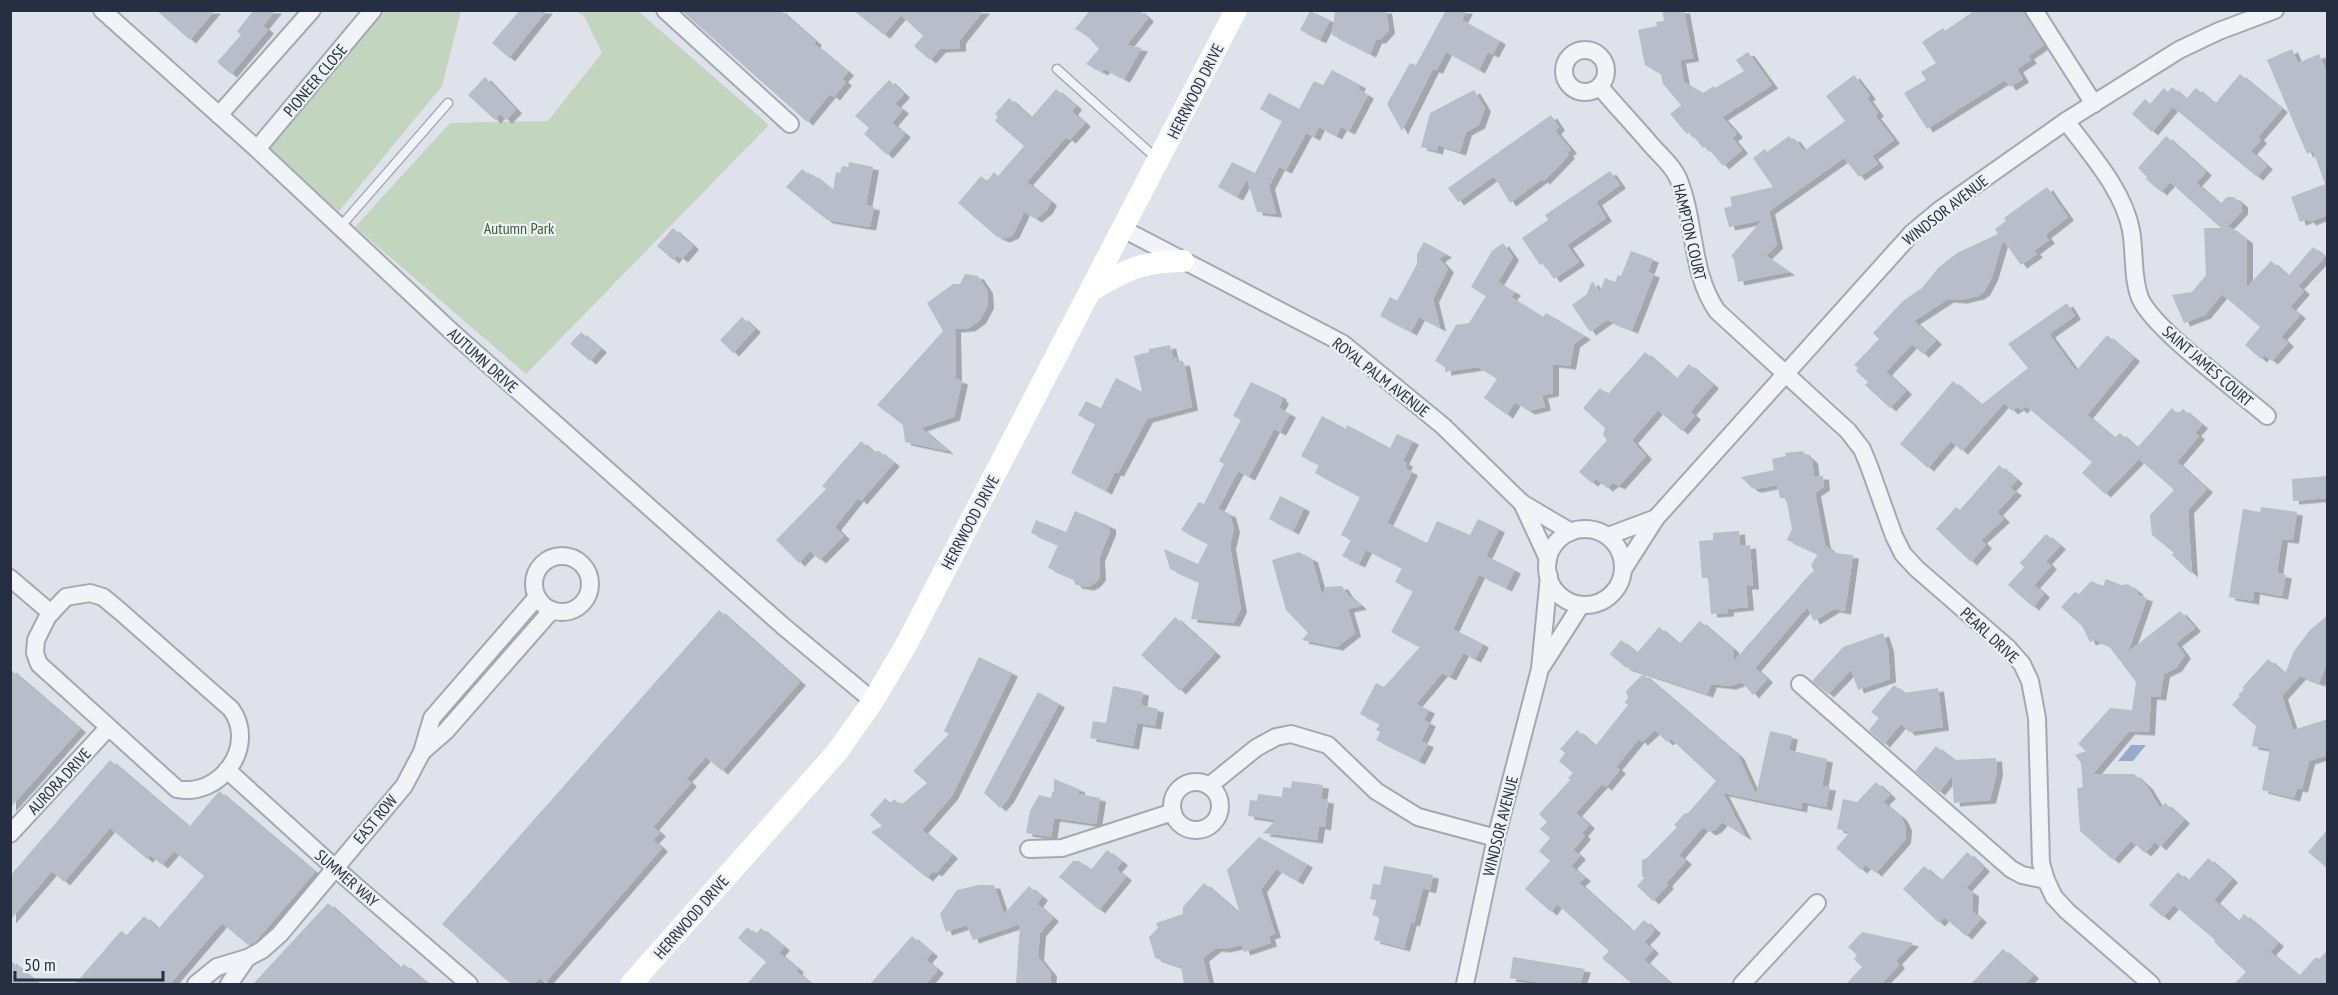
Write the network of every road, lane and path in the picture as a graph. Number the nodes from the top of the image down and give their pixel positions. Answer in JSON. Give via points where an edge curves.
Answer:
{"nodes":[{"id":1,"x":102,"y":10,"type":"edge"},
{"id":2,"x":312,"y":10,"type":"edge"},
{"id":3,"x":373,"y":10,"type":"edge"},
{"id":4,"x":665,"y":10,"type":"edge"},
{"id":5,"x":1236,"y":10,"type":"edge"},
{"id":6,"x":2034,"y":10,"type":"edge"},
{"id":7,"x":2275,"y":10,"type":"edge"},
{"id":8,"x":1057,"y":69,"type":"dead end"},
{"id":9,"x":1600,"y":87,"type":"dead end"},
{"id":10,"x":448,"y":103,"type":"dead end"},
{"id":11,"x":2094,"y":104,"type":"junction"},
{"id":12,"x":219,"y":115,"type":"junction"},
{"id":13,"x":2066,"y":121,"type":"junction"},
{"id":14,"x":790,"y":124,"type":"dead end"},
{"id":15,"x":257,"y":149,"type":"junction"},
{"id":16,"x":1159,"y":161,"type":"junction"},
{"id":17,"x":340,"y":227,"type":"junction"},
{"id":18,"x":1123,"y":230,"type":"junction"},
{"id":19,"x":1183,"y":261,"type":"junction"},
{"id":20,"x":1091,"y":291,"type":"junction"},
{"id":21,"x":1785,"y":372,"type":"junction"},
{"id":22,"x":2267,"y":416,"type":"dead end"},
{"id":23,"x":1522,"y":503,"type":"junction"},
{"id":24,"x":1656,"y":518,"type":"junction"},
{"id":25,"x":1571,"y":532,"type":"junction"},
{"id":26,"x":1608,"y":536,"type":"junction"},
{"id":27,"x":1549,"y":568,"type":"junction"},
{"id":28,"x":1624,"y":568,"type":"junction"},
{"id":29,"x":10,"y":578,"type":"edge"},
{"id":30,"x":537,"y":597,"type":"junction"},
{"id":31,"x":1581,"y":605,"type":"junction"},
{"id":32,"x":552,"y":610,"type":"junction"},
{"id":33,"x":51,"y":613,"type":"junction"},
{"id":34,"x":1540,"y":669,"type":"junction"},
{"id":35,"x":1800,"y":684,"type":"dead end"},
{"id":36,"x":873,"y":700,"type":"junction"},
{"id":37,"x":108,"y":728,"type":"junction"},
{"id":38,"x":422,"y":752,"type":"junction"},
{"id":39,"x":226,"y":770,"type":"junction"},
{"id":40,"x":1209,"y":786,"type":"junction"},
{"id":41,"x":1173,"y":812,"type":"junction"},
{"id":42,"x":10,"y":834,"type":"edge"},
{"id":43,"x":1496,"y":838,"type":"junction"},
{"id":44,"x":1029,"y":849,"type":"dead end"},
{"id":45,"x":334,"y":868,"type":"junction"},
{"id":46,"x":2046,"y":880,"type":"junction"},
{"id":47,"x":1817,"y":903,"type":"dead end"},
{"id":48,"x":247,"y":958,"type":"junction"},
{"id":49,"x":196,"y":984,"type":"edge"},
{"id":50,"x":229,"y":984,"type":"edge"},
{"id":51,"x":469,"y":984,"type":"edge"},
{"id":52,"x":631,"y":984,"type":"edge"},
{"id":53,"x":1465,"y":984,"type":"edge"},
{"id":54,"x":1742,"y":984,"type":"edge"},
{"id":55,"x":2151,"y":984,"type":"edge"}],
"edges":[{"from":1,"to":12,"type":"street","name":"AUTUMN DRIVE"},
{"from":2,"to":12,"type":"street"},
{"from":3,"to":15,"type":"street","name":"PIONEER CLOSE"},
{"from":4,"to":14,"type":"street"},
{"from":5,"to":16,"type":"street","name":"HERRWOOD DRIVE"},
{"from":6,"to":11,"type":"street"},
{"from":7,"to":11,"type":"street","name":"WINDSOR AVENUE","via":[[2179,50]]},
{"from":8,"to":16,"type":"lane"},
{"from":9,"to":21,"type":"street","name":"HAMPTON COURT","via":[[1678,178],[1707,296],[1717,311]]},
{"from":10,"to":17,"type":"lane"},
{"from":11,"to":13,"type":"street","name":"WINDSOR AVENUE"},
{"from":12,"to":15,"type":"street","name":"AUTUMN DRIVE"},
{"from":13,"to":21,"type":"street","name":"WINDSOR AVENUE","via":[[1912,233]]},
{"from":13,"to":22,"type":"street","name":"SAINT JAMES COURT","via":[[2117,192],[2126,212],[2140,299],[2166,331]]},
{"from":15,"to":17,"type":"street","name":"AUTUMN DRIVE"},
{"from":16,"to":18,"type":"street","name":"HERRWOOD DRIVE"},
{"from":17,"to":36,"type":"street","name":"AUTUMN DRIVE","via":[[550,420],[783,626]]},
{"from":18,"to":19,"type":"street","name":"ROYAL PALM AVENUE"},
{"from":18,"to":20,"type":"street","name":"HERRWOOD DRIVE"},
{"from":19,"to":20,"type":"street","via":[[1146,263]]},
{"from":19,"to":23,"type":"street","name":"ROYAL PALM AVENUE","via":[[1342,343],[1443,426]]},
{"from":20,"to":36,"type":"street","name":"HERRWOOD DRIVE","via":[[906,645]]},
{"from":21,"to":24,"type":"street","name":"WINDSOR AVENUE"},
{"from":21,"to":46,"type":"street","name":"PEARL DRIVE","via":[[1862,449],[1903,554],[2022,664],[2033,690],[2037,718],[2041,863]]},
{"from":23,"to":25,"type":"street","name":"ROYAL PALM AVENUE"},
{"from":23,"to":27,"type":"street","name":"ROYAL PALM AVENUE"},
{"from":24,"to":26,"type":"street","name":"WINDSOR AVENUE"},
{"from":24,"to":28,"type":"street","name":"WINDSOR AVENUE"},
{"from":25,"to":26,"type":"street","via":[[1584,529]]},
{"from":25,"to":27,"type":"street","via":[[1552,548]]},
{"from":26,"to":28,"type":"street","via":[[1622,556]]},
{"from":27,"to":31,"type":"street","via":[[1551,584],[1559,594]]},
{"from":27,"to":34,"type":"street","name":"WINDSOR AVENUE"},
{"from":28,"to":31,"type":"street","via":[[1615,591],[1594,604]]},
{"from":29,"to":33,"type":"street"},
{"from":30,"to":32,"type":"street"},
{"from":30,"to":32,"type":"street","via":[[534,581],[542,564],[568,556],[584,566],[590,583],[585,600],[570,611]]},
{"from":30,"to":38,"type":"street","name":"EAST ROW","via":[[432,718]]},
{"from":31,"to":34,"type":"street","name":"WINDSOR AVENUE"},
{"from":32,"to":38,"type":"street","name":"EAST ROW","via":[[446,731]]},
{"from":33,"to":37,"type":"street","via":[[36,640],[39,664]]},
{"from":33,"to":39,"type":"street","via":[[66,597],[90,593],[103,597],[231,709],[241,736],[237,756]]},
{"from":34,"to":43,"type":"street","name":"WINDSOR AVENUE"},
{"from":35,"to":46,"type":"street","via":[[2011,869]]},
{"from":36,"to":52,"type":"street","name":"HERRWOOD DRIVE","via":[[837,752]]},
{"from":37,"to":39,"type":"street","via":[[177,789],[189,791],[208,786]]},
{"from":37,"to":42,"type":"street","name":"AURORA DRIVE"},
{"from":38,"to":45,"type":"street","name":"EAST ROW","via":[[404,786]]},
{"from":39,"to":45,"type":"street","name":"SUMMER WAY"},
{"from":40,"to":41,"type":"street","via":[[1185,784],[1173,796]]},
{"from":40,"to":41,"type":"street","via":[[1216,791],[1220,807],[1207,828],[1183,826]]},
{"from":40,"to":43,"type":"street","via":[[1256,748],[1291,734],[1328,744],[1376,791],[1418,817]]},
{"from":41,"to":44,"type":"street","via":[[1062,848]]},
{"from":43,"to":53,"type":"street","name":"WINDSOR AVENUE"},
{"from":45,"to":48,"type":"street","name":"EAST ROW","via":[[280,934]]},
{"from":45,"to":51,"type":"street","name":"SUMMER WAY"},
{"from":46,"to":55,"type":"street","name":"PEARL DRIVE","via":[[2067,911]]},
{"from":47,"to":54,"type":"street"},
{"from":48,"to":49,"type":"street","name":"EAST ROW","via":[[217,967]]},
{"from":48,"to":50,"type":"street","name":"EAST ROW"}]}
